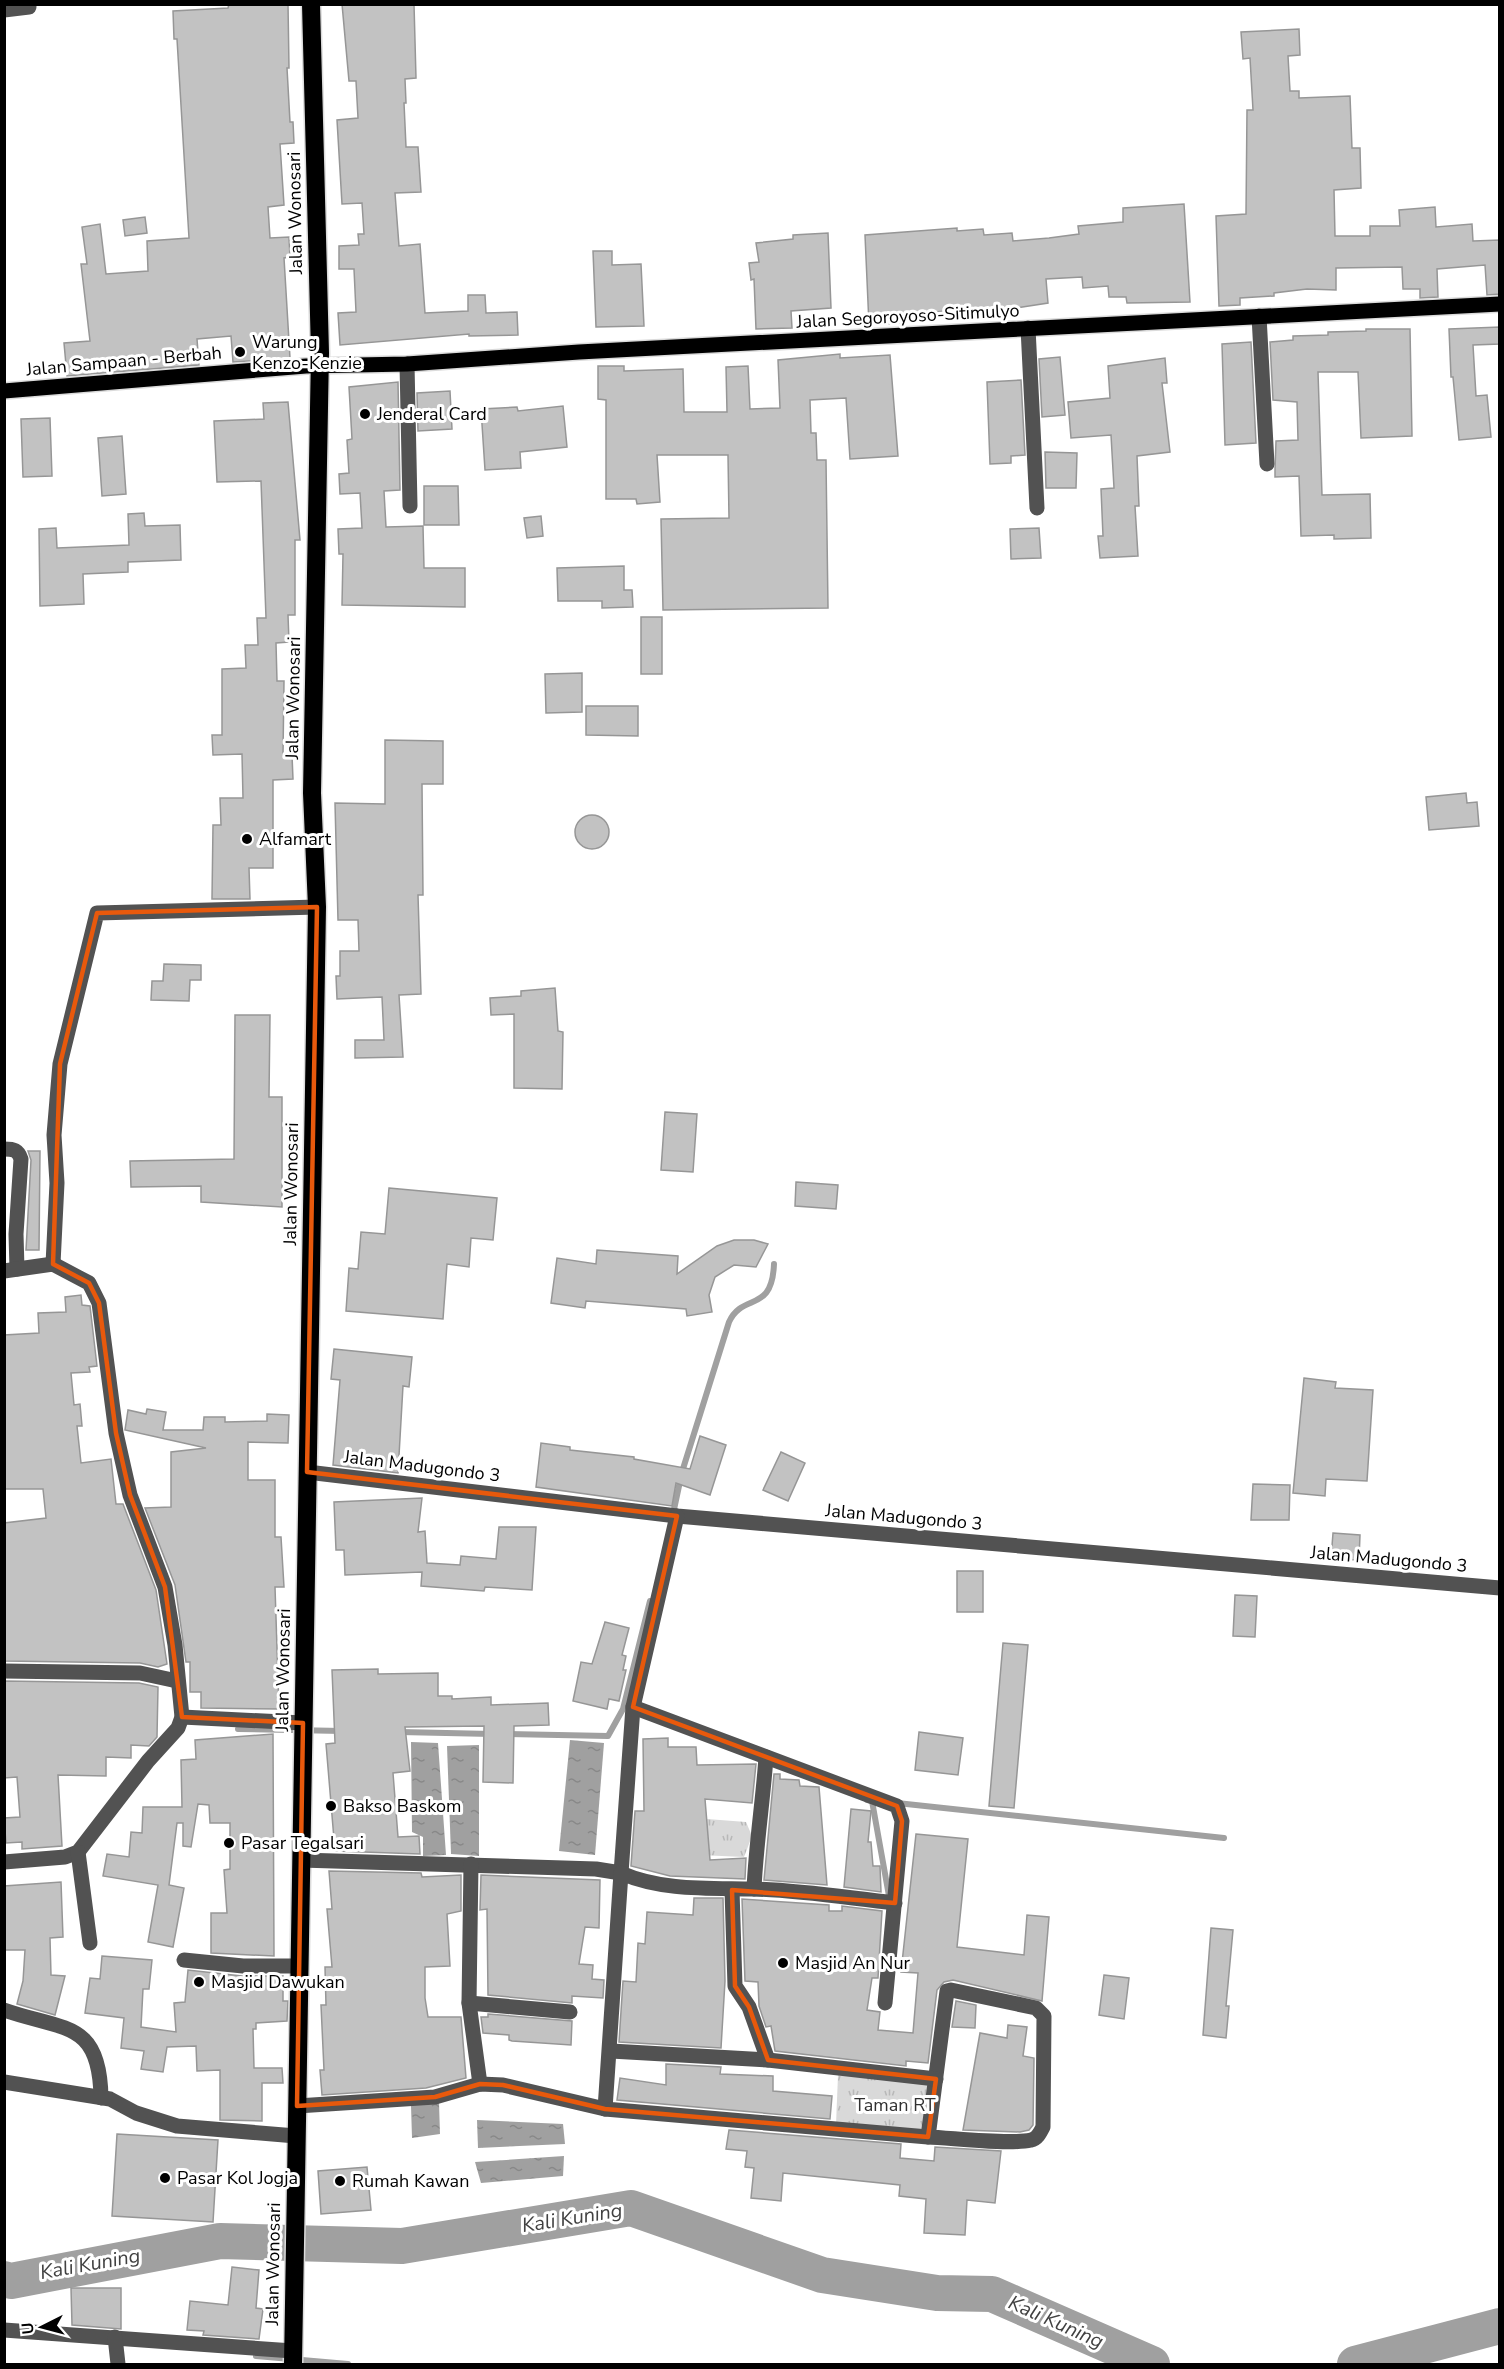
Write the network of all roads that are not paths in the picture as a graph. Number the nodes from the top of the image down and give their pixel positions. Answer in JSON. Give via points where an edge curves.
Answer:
{"nodes":[{"id":1,"x":311,"y":4,"type":"edge"},
{"id":2,"x":29,"y":7,"type":"dead end"},
{"id":3,"x":4,"y":10,"type":"edge"},
{"id":4,"x":1500,"y":304,"type":"edge"},
{"id":5,"x":1259,"y":316,"type":"junction"},
{"id":6,"x":1028,"y":328,"type":"junction"},
{"id":7,"x":407,"y":364,"type":"junction"},
{"id":8,"x":319,"y":365,"type":"junction"},
{"id":9,"x":4,"y":391,"type":"edge"},
{"id":10,"x":1267,"y":464,"type":"dead end"},
{"id":11,"x":410,"y":506,"type":"dead end"},
{"id":12,"x":1037,"y":508,"type":"dead end"},
{"id":13,"x":317,"y":908,"type":"junction"},
{"id":14,"x":4,"y":1149,"type":"edge"},
{"id":15,"x":52,"y":1264,"type":"junction"},
{"id":16,"x":11,"y":1270,"type":"edge"},
{"id":17,"x":307,"y":1472,"type":"junction"},
{"id":18,"x":676,"y":1516,"type":"junction"},
{"id":19,"x":1500,"y":1588,"type":"edge"},
{"id":20,"x":4,"y":1671,"type":"edge"},
{"id":21,"x":177,"y":1681,"type":"junction"},
{"id":22,"x":632,"y":1711,"type":"junction"},
{"id":23,"x":182,"y":1717,"type":"junction"},
{"id":24,"x":303,"y":1729,"type":"junction"},
{"id":25,"x":766,"y":1757,"type":"junction"},
{"id":26,"x":78,"y":1852,"type":"junction"},
{"id":27,"x":301,"y":1860,"type":"junction"},
{"id":28,"x":4,"y":1862,"type":"edge"},
{"id":29,"x":471,"y":1864,"type":"junction"},
{"id":30,"x":621,"y":1873,"type":"junction"},
{"id":31,"x":753,"y":1889,"type":"junction"},
{"id":32,"x":732,"y":1890,"type":"junction"},
{"id":33,"x":895,"y":1903,"type":"junction"},
{"id":34,"x":90,"y":1942,"type":"dead end"},
{"id":35,"x":184,"y":1960,"type":"dead end"},
{"id":36,"x":299,"y":1966,"type":"junction"},
{"id":37,"x":469,"y":2003,"type":"junction"},
{"id":38,"x":885,"y":2003,"type":"dead end"},
{"id":39,"x":4,"y":2010,"type":"edge"},
{"id":40,"x":570,"y":2012,"type":"dead end"},
{"id":41,"x":611,"y":2051,"type":"junction"},
{"id":42,"x":768,"y":2060,"type":"junction"},
{"id":43,"x":936,"y":2079,"type":"junction"},
{"id":44,"x":4,"y":2082,"type":"edge"},
{"id":45,"x":480,"y":2084,"type":"junction"},
{"id":46,"x":101,"y":2098,"type":"junction"},
{"id":47,"x":297,"y":2106,"type":"junction"},
{"id":48,"x":605,"y":2109,"type":"junction"},
{"id":49,"x":297,"y":2136,"type":"junction"},
{"id":50,"x":928,"y":2137,"type":"junction"},
{"id":51,"x":4,"y":2331,"type":"edge"},
{"id":52,"x":115,"y":2342,"type":"junction"},
{"id":53,"x":293,"y":2357,"type":"edge"},
{"id":54,"x":118,"y":2364,"type":"edge"}],
"edges":[{"from":1,"to":8,"type":"highway","name":"Jalan Wonosari"},
{"from":2,"to":3,"type":"street"},
{"from":4,"to":5,"type":"main road","name":"Jalan Segoroyoso-Sitimulyo"},
{"from":5,"to":6,"type":"main road","name":"Jalan Segoroyoso-Sitimulyo"},
{"from":5,"to":10,"type":"street"},
{"from":6,"to":7,"type":"main road","name":"Jalan Segoroyoso-Sitimulyo"},
{"from":6,"to":12,"type":"street"},
{"from":7,"to":8,"type":"main road","name":"Jalan Segoroyoso-Sitimulyo"},
{"from":7,"to":11,"type":"street"},
{"from":8,"to":9,"type":"main road","name":"Jalan Sampaan - Berbah"},
{"from":8,"to":13,"type":"highway","name":"Jalan Wonosari","via":[[312,793]]},
{"from":13,"to":15,"type":"street","via":[[97,913],[60,1064],[54,1135],[57,1183]]},
{"from":13,"to":17,"type":"highway","name":"Jalan Wonosari"},
{"from":14,"to":16,"type":"street","via":[[13,1149],[21,1159]]},
{"from":15,"to":16,"type":"street"},
{"from":15,"to":21,"type":"street","via":[[89,1283],[99,1303],[116,1433],[130,1495],[165,1587]]},
{"from":17,"to":18,"type":"street","name":"Jalan Madugondo 3"},
{"from":17,"to":24,"type":"highway","name":"Jalan Wonosari"},
{"from":18,"to":19,"type":"street","name":"Jalan Madugondo 3"},
{"from":18,"to":22,"type":"street"},
{"from":20,"to":21,"type":"street","via":[[140,1673]]},
{"from":21,"to":23,"type":"street"},
{"from":22,"to":25,"type":"street"},
{"from":22,"to":30,"type":"street"},
{"from":23,"to":24,"type":"street"},
{"from":23,"to":26,"type":"street","via":[[178,1728]]},
{"from":24,"to":27,"type":"highway","name":"Jalan Wonosari"},
{"from":25,"to":31,"type":"street"},
{"from":25,"to":33,"type":"street","via":[[897,1806],[902,1821]]},
{"from":26,"to":28,"type":"street","via":[[65,1857]]},
{"from":26,"to":34,"type":"street"},
{"from":27,"to":29,"type":"street"},
{"from":27,"to":36,"type":"highway","name":"Jalan Wonosari"},
{"from":29,"to":30,"type":"street"},
{"from":29,"to":37,"type":"street"},
{"from":30,"to":32,"type":"street","via":[[652,1884]]},
{"from":30,"to":41,"type":"street"},
{"from":31,"to":32,"type":"street"},
{"from":31,"to":33,"type":"street"},
{"from":32,"to":42,"type":"street","via":[[735,1986],[749,2007]]},
{"from":33,"to":38,"type":"street"},
{"from":35,"to":36,"type":"street"},
{"from":36,"to":47,"type":"highway","name":"Jalan Wonosari"},
{"from":37,"to":40,"type":"street"},
{"from":37,"to":45,"type":"street"},
{"from":39,"to":46,"type":"street","via":[[85,2038],[99,2061]]},
{"from":41,"to":42,"type":"street"},
{"from":41,"to":48,"type":"street"},
{"from":42,"to":43,"type":"street"},
{"from":43,"to":50,"type":"street"},
{"from":43,"to":50,"type":"street","via":[[947,1991],[1036,2008],[1044,2016],[1043,2127],[1038,2137],[1015,2141]]},
{"from":44,"to":46,"type":"street"},
{"from":45,"to":47,"type":"street","via":[[435,2097]]},
{"from":45,"to":48,"type":"street","via":[[503,2085]]},
{"from":46,"to":49,"type":"street","via":[[177,2126]]},
{"from":47,"to":49,"type":"highway","name":"Jalan Wonosari"},
{"from":48,"to":50,"type":"street"},
{"from":49,"to":53,"type":"highway","name":"Jalan Wonosari"},
{"from":51,"to":52,"type":"street"},
{"from":52,"to":53,"type":"street"},
{"from":52,"to":54,"type":"street"}]}
